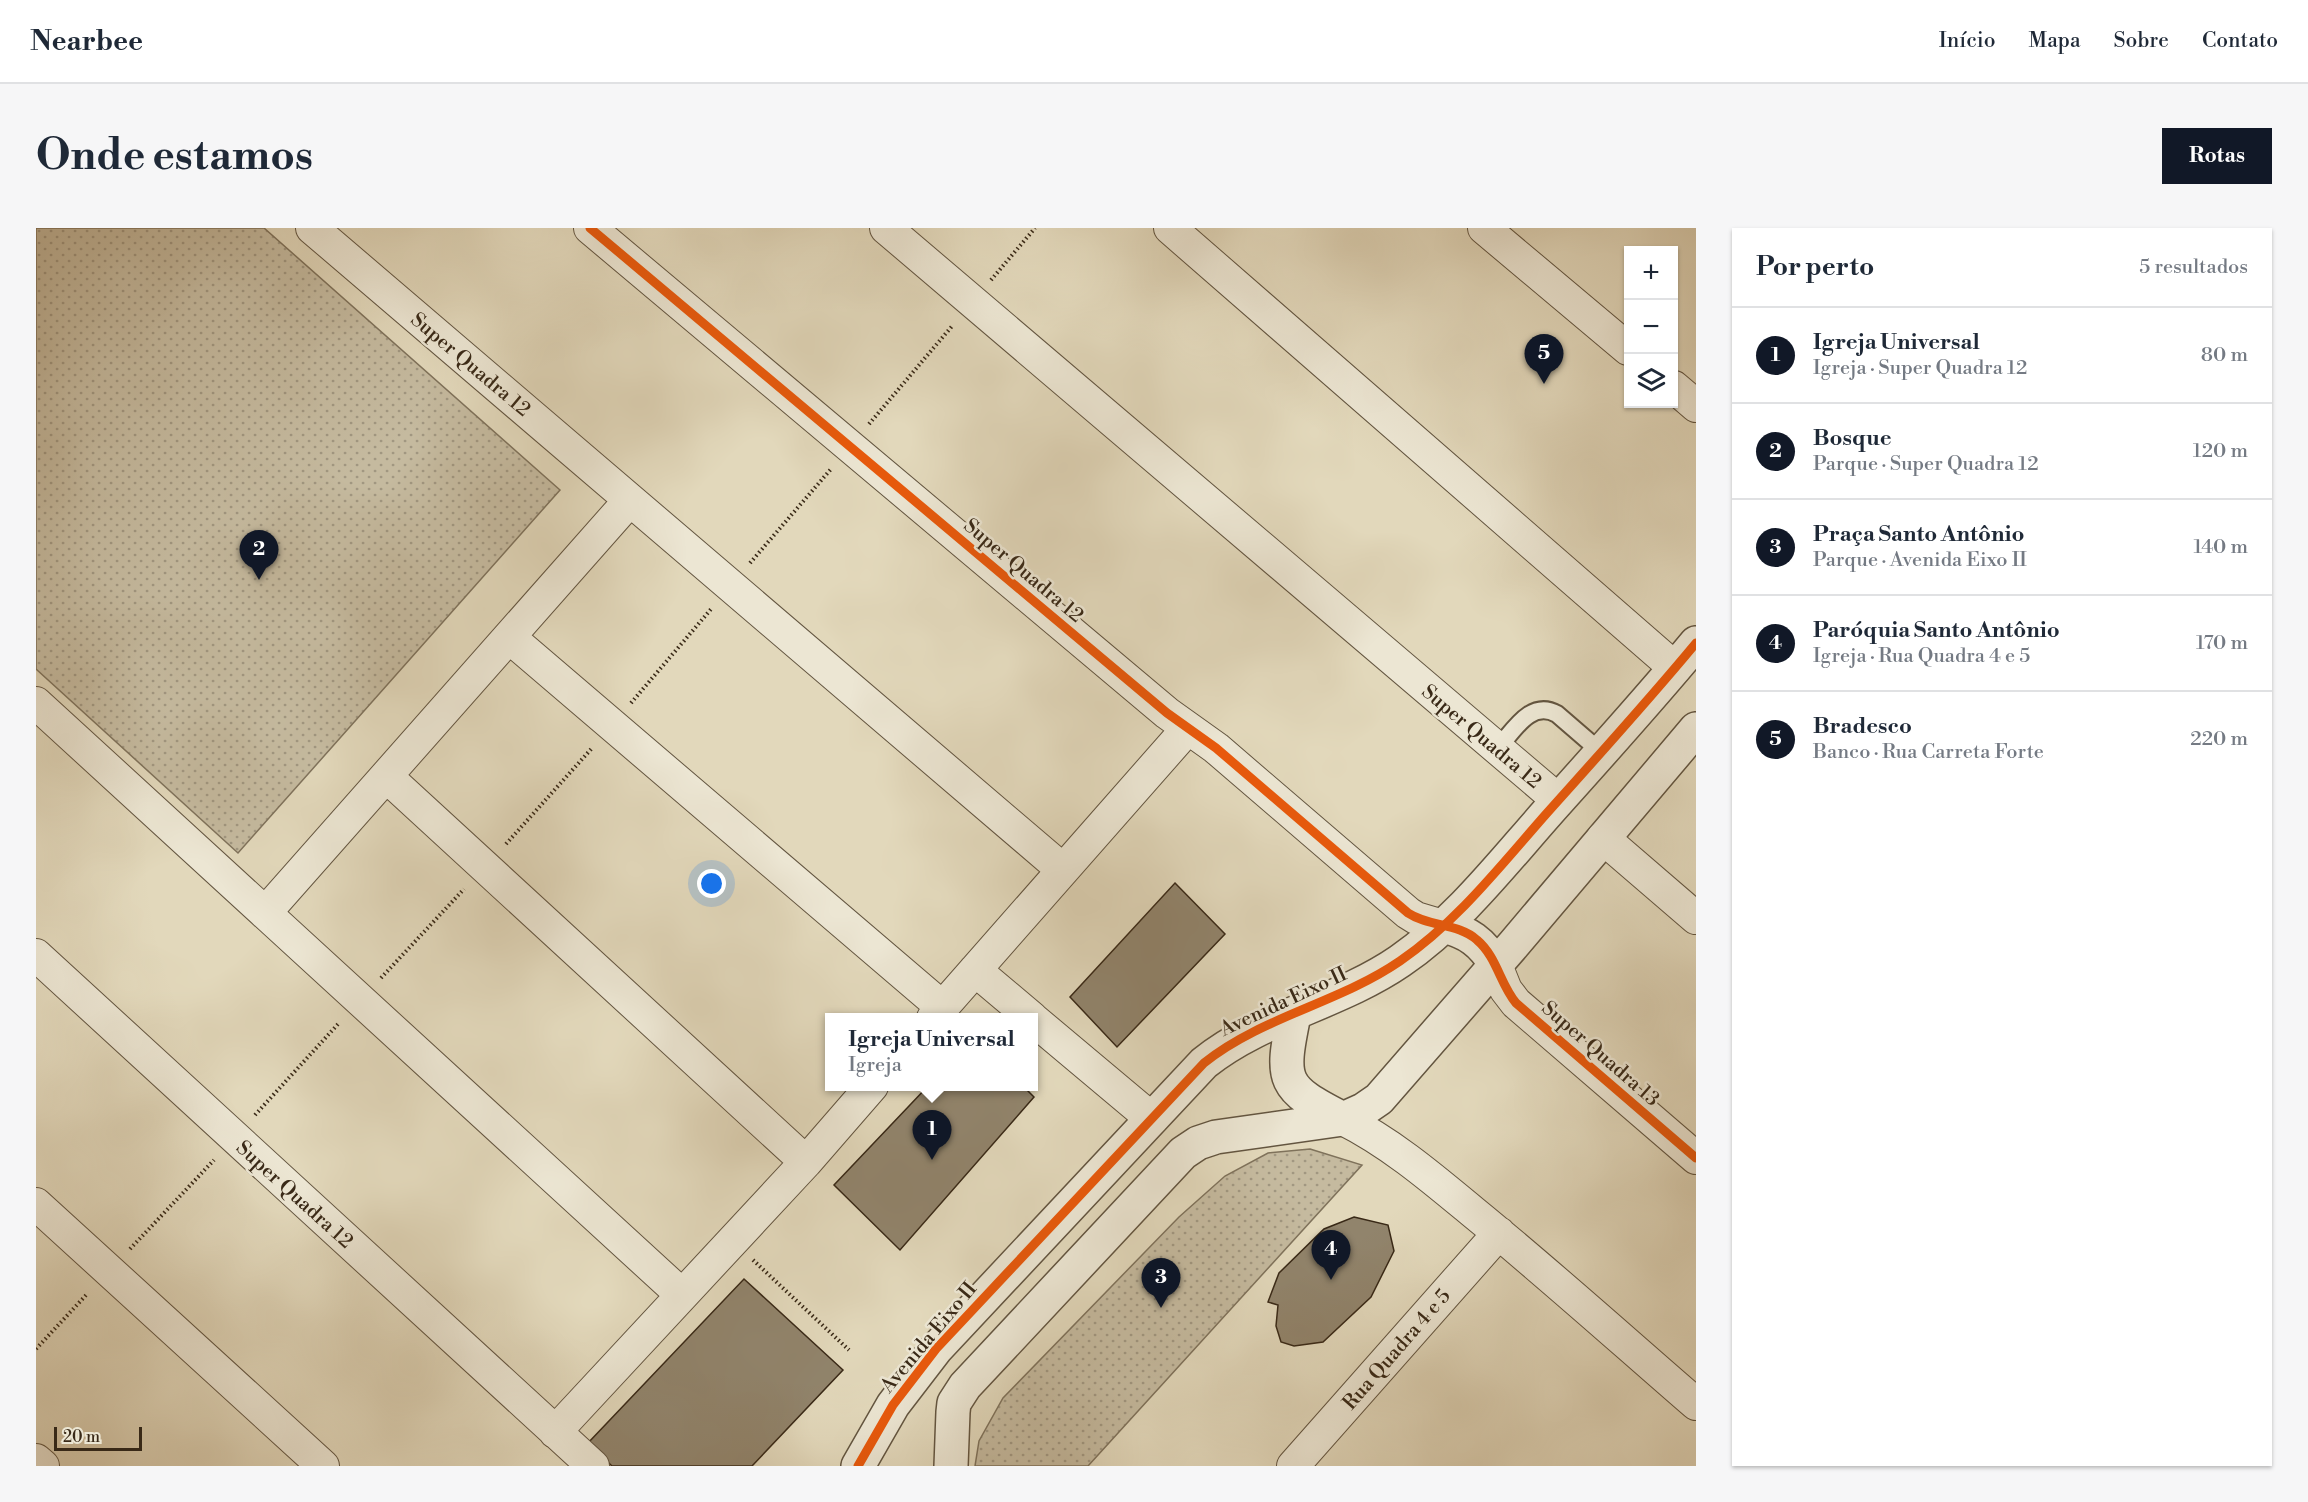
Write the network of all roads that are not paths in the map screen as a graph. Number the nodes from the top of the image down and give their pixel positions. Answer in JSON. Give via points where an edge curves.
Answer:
{"nodes":[{"id":1,"x":312,"y":228,"type":"edge"},
{"id":2,"x":590,"y":228,"type":"edge"},
{"id":3,"x":886,"y":228,"type":"edge"},
{"id":4,"x":1170,"y":228,"type":"edge"},
{"id":5,"x":1484,"y":228,"type":"edge"},
{"id":6,"x":1624,"y":345,"type":"edge"},
{"id":7,"x":1678,"y":390,"type":"edge"},
{"id":8,"x":1696,"y":406,"type":"edge"},
{"id":9,"x":630,"y":500,"type":"junction"},
{"id":10,"x":509,"y":637,"type":"junction"},
{"id":11,"x":1696,"y":643,"type":"edge"},
{"id":12,"x":1675,"y":668,"type":"junction"},
{"id":13,"x":36,"y":703,"type":"edge"},
{"id":14,"x":1188,"y":728,"type":"junction"},
{"id":15,"x":1696,"y":729,"type":"edge"},
{"id":16,"x":1497,"y":749,"type":"junction"},
{"id":17,"x":1601,"y":752,"type":"junction"},
{"id":18,"x":386,"y":777,"type":"junction"},
{"id":19,"x":1558,"y":800,"type":"junction"},
{"id":20,"x":1604,"y":838,"type":"junction"},
{"id":21,"x":1063,"y":870,"type":"junction"},
{"id":22,"x":265,"y":913,"type":"junction"},
{"id":23,"x":1696,"y":918,"type":"edge"},
{"id":24,"x":1443,"y":926,"type":"junction"},
{"id":25,"x":36,"y":955,"type":"edge"},
{"id":26,"x":1496,"y":965,"type":"junction"},
{"id":27,"x":975,"y":970,"type":"junction"},
{"id":28,"x":937,"y":1012,"type":"edge"},
{"id":29,"x":1027,"y":1013,"type":"edge"},
{"id":30,"x":1294,"y":1015,"type":"junction"},
{"id":31,"x":1038,"y":1022,"type":"edge"},
{"id":32,"x":868,"y":1091,"type":"edge"},
{"id":33,"x":1152,"y":1119,"type":"junction"},
{"id":34,"x":1343,"y":1119,"type":"junction"},
{"id":35,"x":1696,"y":1158,"type":"edge"},
{"id":36,"x":806,"y":1162,"type":"junction"},
{"id":37,"x":36,"y":1204,"type":"edge"},
{"id":38,"x":1499,"y":1233,"type":"junction"},
{"id":39,"x":682,"y":1295,"type":"junction"},
{"id":40,"x":1696,"y":1404,"type":"edge"},
{"id":41,"x":555,"y":1432,"type":"junction"},
{"id":42,"x":36,"y":1460,"type":"edge"},
{"id":43,"x":43,"y":1466,"type":"edge"},
{"id":44,"x":323,"y":1466,"type":"edge"},
{"id":45,"x":593,"y":1466,"type":"edge"},
{"id":46,"x":858,"y":1466,"type":"edge"},
{"id":47,"x":951,"y":1466,"type":"edge"},
{"id":48,"x":1293,"y":1466,"type":"edge"}],
"edges":[{"from":1,"to":9,"type":"street","name":"Super Quadra 12"},
{"from":2,"to":14,"type":"street","name":"Super Quadra 12"},
{"from":3,"to":16,"type":"street","name":"Super Quadra 12"},
{"from":4,"to":12,"type":"street"},
{"from":5,"to":6,"type":"street"},
{"from":7,"to":8,"type":"street"},
{"from":9,"to":10,"type":"street"},
{"from":9,"to":21,"type":"street","name":"Super Quadra 12"},
{"from":10,"to":18,"type":"street"},
{"from":10,"to":28,"type":"street"},
{"from":11,"to":12,"type":"street","name":"Avenida Eixo II"},
{"from":12,"to":17,"type":"street","name":"Avenida Eixo II"},
{"from":13,"to":22,"type":"street"},
{"from":14,"to":21,"type":"street"},
{"from":14,"to":24,"type":"street","name":"Super Quadra 12","via":[[1408,913]]},
{"from":15,"to":20,"type":"street"},
{"from":16,"to":17,"type":"lane","via":[[1526,717],[1540,709],[1557,714]]},
{"from":16,"to":19,"type":"street","name":"Super Quadra 12"},
{"from":17,"to":19,"type":"street","name":"Avenida Eixo II"},
{"from":18,"to":22,"type":"street"},
{"from":18,"to":36,"type":"street"},
{"from":19,"to":24,"type":"street","name":"Avenida Eixo II"},
{"from":20,"to":23,"type":"street"},
{"from":20,"to":26,"type":"street"},
{"from":21,"to":27,"type":"street"},
{"from":22,"to":39,"type":"street"},
{"from":24,"to":26,"type":"street","via":[[1478,940]]},
{"from":24,"to":30,"type":"street","name":"Avenida Eixo II","via":[[1378,976]]},
{"from":25,"to":41,"type":"street","name":"Super Quadra 12"},
{"from":26,"to":34,"type":"street","via":[[1379,1099]]},
{"from":26,"to":35,"type":"street","name":"Super Quadra 13","via":[[1516,1003]]},
{"from":27,"to":28,"type":"street"},
{"from":27,"to":29,"type":"street"},
{"from":30,"to":33,"type":"street","name":"Avenida Eixo II","via":[[1217,1052]]},
{"from":30,"to":34,"type":"street","via":[[1287,1058],[1289,1082],[1307,1100]]},
{"from":31,"to":33,"type":"street"},
{"from":32,"to":36,"type":"street"},
{"from":33,"to":46,"type":"street","name":"Avenida Eixo II","via":[[936,1349],[893,1405]]},
{"from":34,"to":38,"type":"street","via":[[1383,1140]]},
{"from":34,"to":47,"type":"street","via":[[1216,1137],[1183,1153],[965,1386],[952,1412]]},
{"from":36,"to":39,"type":"street"},
{"from":37,"to":44,"type":"street"},
{"from":38,"to":40,"type":"street"},
{"from":38,"to":48,"type":"street","name":"Rua Quadra 4 e 5"},
{"from":39,"to":41,"type":"street"},
{"from":41,"to":45,"type":"street","name":"Super Quadra 12"},
{"from":42,"to":43,"type":"street"}]}
